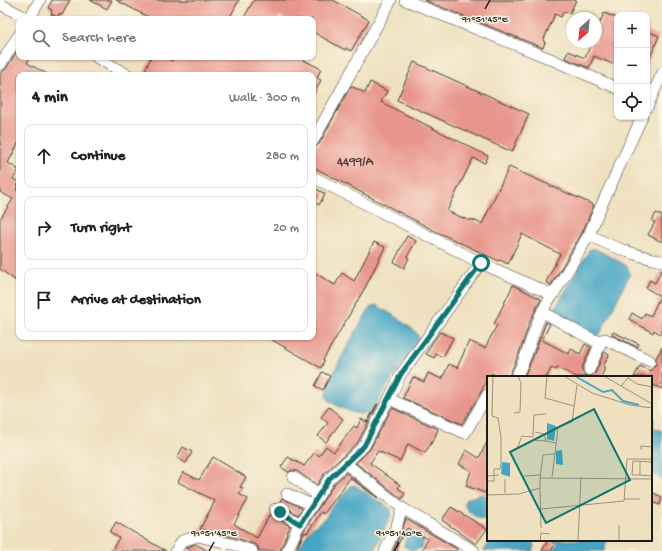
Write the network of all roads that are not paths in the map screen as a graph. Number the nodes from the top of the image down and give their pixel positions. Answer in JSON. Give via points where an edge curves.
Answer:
{"nodes":[{"id":1,"x":40,"y":0,"type":"edge"},
{"id":2,"x":391,"y":0,"type":"edge"},
{"id":3,"x":405,"y":0,"type":"edge"},
{"id":4,"x":0,"y":4,"type":"edge"},
{"id":5,"x":22,"y":16,"type":"edge"},
{"id":6,"x":30,"y":16,"type":"edge"},
{"id":7,"x":16,"y":40,"type":"edge"},
{"id":8,"x":101,"y":60,"type":"edge"},
{"id":9,"x":0,"y":65,"type":"edge"},
{"id":10,"x":123,"y":72,"type":"edge"},
{"id":11,"x":662,"y":74,"type":"edge"},
{"id":12,"x":614,"y":87,"type":"edge"},
{"id":13,"x":650,"y":100,"type":"edge"},
{"id":14,"x":641,"y":120,"type":"edge"},
{"id":15,"x":316,"y":136,"type":"edge"},
{"id":16,"x":316,"y":179,"type":"edge"},
{"id":17,"x":589,"y":235,"type":"junction"},
{"id":18,"x":662,"y":261,"type":"edge"},
{"id":19,"x":481,"y":263,"type":"junction"},
{"id":20,"x":553,"y":295,"type":"junction"},
{"id":21,"x":542,"y":312,"type":"junction"},
{"id":22,"x":602,"y":340,"type":"junction"},
{"id":23,"x":650,"y":362,"type":"dead end"},
{"id":24,"x":589,"y":370,"type":"dead end"},
{"id":25,"x":517,"y":376,"type":"edge"},
{"id":26,"x":487,"y":396,"type":"edge"},
{"id":27,"x":389,"y":399,"type":"junction"},
{"id":28,"x":345,"y":463,"type":"junction"},
{"id":29,"x":293,"y":477,"type":"dead end"},
{"id":30,"x":287,"y":494,"type":"dead end"},
{"id":31,"x":318,"y":495,"type":"junction"},
{"id":32,"x":312,"y":505,"type":"junction"},
{"id":33,"x":402,"y":508,"type":"junction"},
{"id":34,"x":275,"y":509,"type":"dead end"},
{"id":35,"x":300,"y":524,"type":"junction"},
{"id":36,"x":176,"y":551,"type":"edge"},
{"id":37,"x":252,"y":551,"type":"edge"},
{"id":38,"x":287,"y":551,"type":"edge"},
{"id":39,"x":385,"y":551,"type":"edge"},
{"id":40,"x":474,"y":551,"type":"edge"}],
"edges":[{"from":1,"to":6,"type":"street"},
{"from":2,"to":15,"type":"street"},
{"from":3,"to":12,"type":"street"},
{"from":4,"to":5,"type":"street"},
{"from":7,"to":9,"type":"street"},
{"from":8,"to":10,"type":"street"},
{"from":11,"to":13,"type":"street"},
{"from":14,"to":17,"type":"street"},
{"from":16,"to":19,"type":"street"},
{"from":17,"to":18,"type":"street","via":[[638,256]]},
{"from":17,"to":20,"type":"street"},
{"from":19,"to":20,"type":"street"},
{"from":19,"to":27,"type":"street","via":[[401,374]]},
{"from":20,"to":21,"type":"street"},
{"from":21,"to":22,"type":"street","via":[[596,341]]},
{"from":21,"to":25,"type":"street"},
{"from":22,"to":23,"type":"street"},
{"from":22,"to":24,"type":"street"},
{"from":26,"to":27,"type":"street","via":[[465,433]]},
{"from":27,"to":28,"type":"street","via":[[364,446]]},
{"from":28,"to":31,"type":"street"},
{"from":28,"to":33,"type":"street"},
{"from":29,"to":31,"type":"street"},
{"from":30,"to":32,"type":"street"},
{"from":31,"to":32,"type":"street"},
{"from":32,"to":35,"type":"street"},
{"from":33,"to":39,"type":"street"},
{"from":33,"to":40,"type":"street"},
{"from":34,"to":35,"type":"street"},
{"from":35,"to":38,"type":"street"},
{"from":36,"to":37,"type":"street","via":[[182,541],[198,536],[235,544]]}]}
